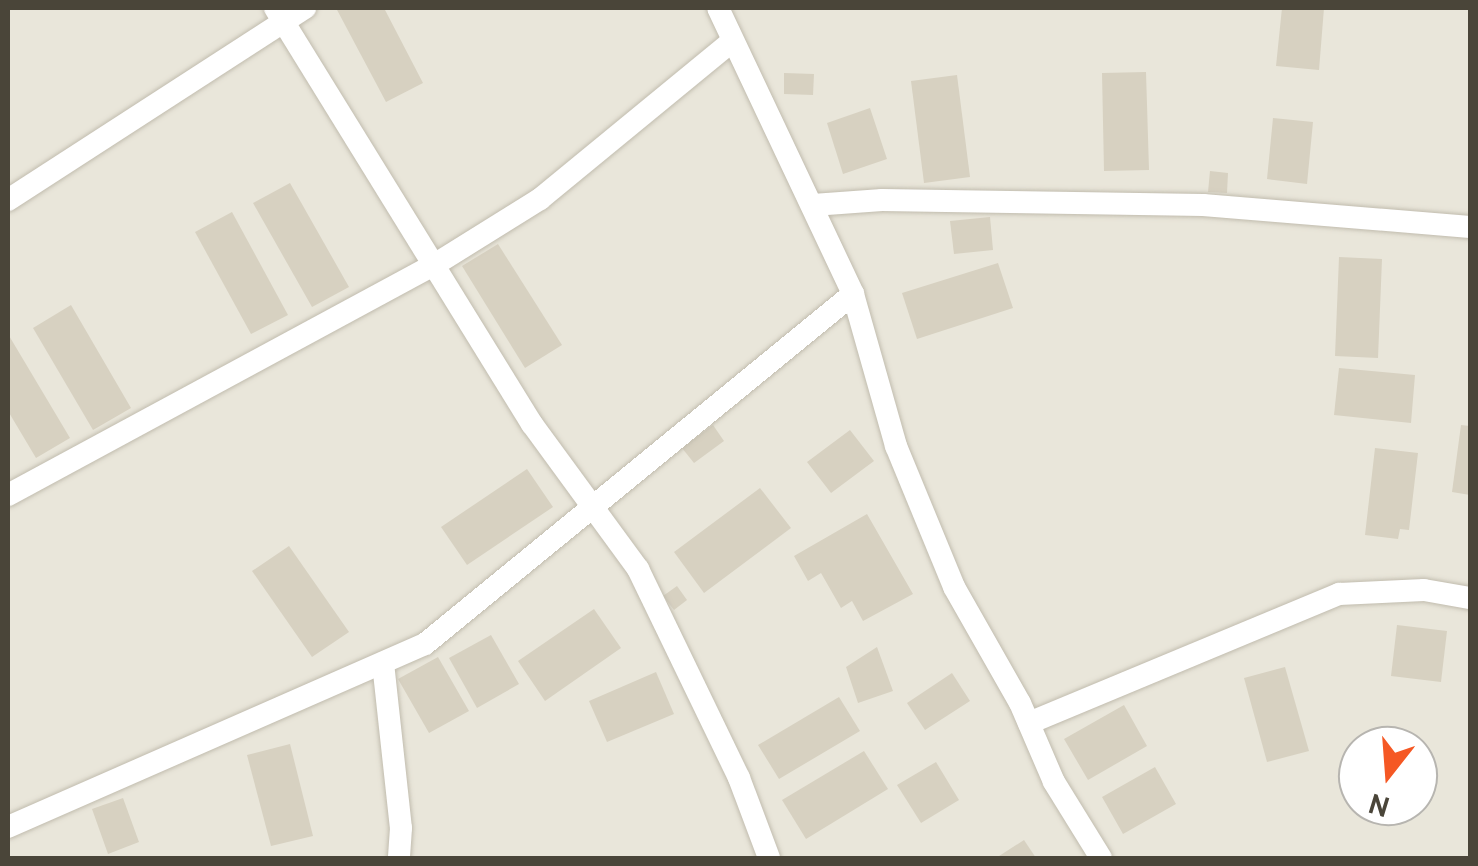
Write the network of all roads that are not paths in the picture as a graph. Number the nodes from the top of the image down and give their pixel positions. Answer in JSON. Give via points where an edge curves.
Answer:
{"nodes":[{"id":1,"x":305,"y":8,"type":"edge"},
{"id":2,"x":718,"y":8,"type":"edge"},
{"id":3,"x":280,"y":16,"type":"edge"},
{"id":4,"x":731,"y":42,"type":"junction"},
{"id":5,"x":8,"y":200,"type":"edge"},
{"id":6,"x":813,"y":206,"type":"junction"},
{"id":7,"x":1470,"y":227,"type":"edge"},
{"id":8,"x":434,"y":265,"type":"junction"},
{"id":9,"x":853,"y":294,"type":"junction"},
{"id":10,"x":8,"y":495,"type":"edge"},
{"id":11,"x":594,"y":508,"type":"junction"},
{"id":12,"x":1470,"y":598,"type":"edge"},
{"id":13,"x":383,"y":662,"type":"junction"},
{"id":14,"x":1029,"y":723,"type":"junction"},
{"id":15,"x":8,"y":827,"type":"edge"},
{"id":16,"x":399,"y":858,"type":"edge"},
{"id":17,"x":770,"y":858,"type":"edge"},
{"id":18,"x":1101,"y":858,"type":"edge"}],
"edges":[{"from":1,"to":3,"type":"street"},
{"from":2,"to":4,"type":"street"},
{"from":3,"to":5,"type":"street"},
{"from":3,"to":8,"type":"street"},
{"from":4,"to":6,"type":"street"},
{"from":4,"to":8,"type":"street","via":[[540,199]]},
{"from":6,"to":7,"type":"street","via":[[882,200],[1203,205]]},
{"from":6,"to":9,"type":"street"},
{"from":8,"to":10,"type":"street"},
{"from":8,"to":11,"type":"street","via":[[532,424]]},
{"from":9,"to":11,"type":"street"},
{"from":9,"to":14,"type":"street","via":[[896,446],[954,587]]},
{"from":11,"to":13,"type":"street","via":[[426,644]]},
{"from":11,"to":17,"type":"street","via":[[638,569],[740,778]]},
{"from":12,"to":14,"type":"street","via":[[1424,590],[1339,594]]},
{"from":13,"to":15,"type":"street"},
{"from":13,"to":16,"type":"street"},
{"from":14,"to":18,"type":"street","via":[[1054,782]]}]}
